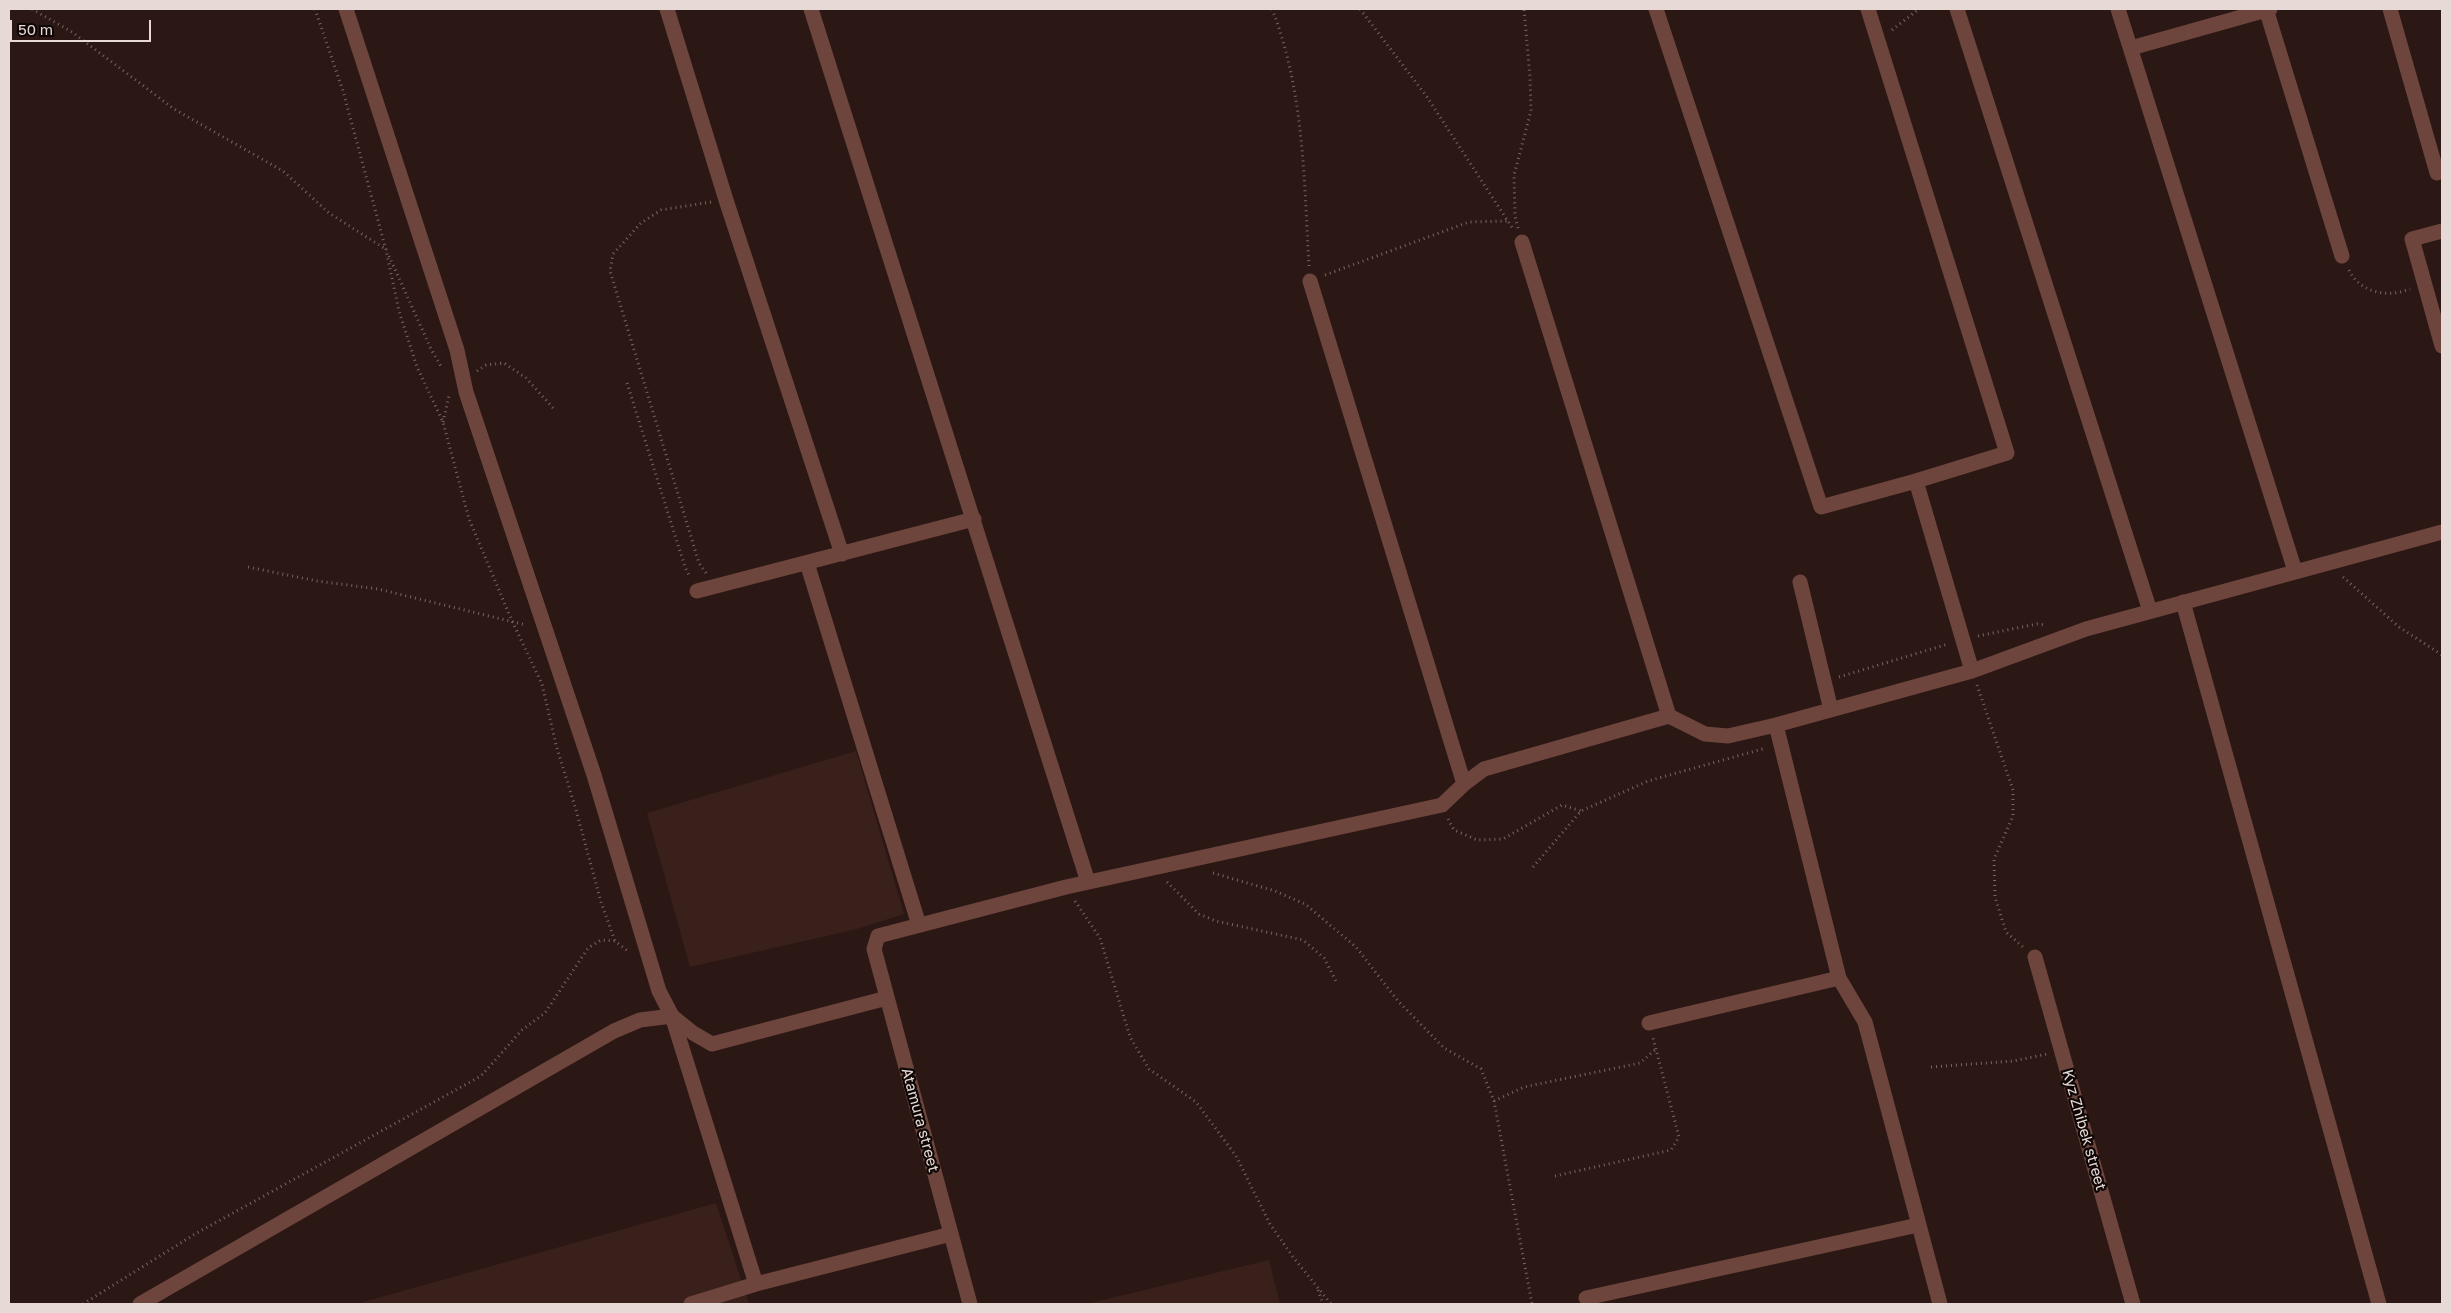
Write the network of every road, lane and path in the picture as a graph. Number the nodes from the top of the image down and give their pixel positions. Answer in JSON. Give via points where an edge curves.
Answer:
{"nodes":[{"id":1,"x":32,"y":9,"type":"edge"},
{"id":2,"x":315,"y":9,"type":"edge"},
{"id":3,"x":346,"y":9,"type":"edge"},
{"id":4,"x":667,"y":9,"type":"edge"},
{"id":5,"x":811,"y":9,"type":"edge"},
{"id":6,"x":1272,"y":9,"type":"edge"},
{"id":7,"x":1360,"y":9,"type":"edge"},
{"id":8,"x":1524,"y":9,"type":"edge"},
{"id":9,"x":1656,"y":9,"type":"edge"},
{"id":10,"x":1868,"y":9,"type":"edge"},
{"id":11,"x":1919,"y":9,"type":"edge"},
{"id":12,"x":1957,"y":9,"type":"edge"},
{"id":13,"x":2118,"y":9,"type":"edge"},
{"id":14,"x":2267,"y":9,"type":"edge"},
{"id":15,"x":2390,"y":9,"type":"edge"},
{"id":16,"x":1878,"y":41,"type":"junction"},
{"id":17,"x":2131,"y":48,"type":"junction"},
{"id":18,"x":2437,"y":173,"type":"dead end"},
{"id":19,"x":726,"y":200,"type":"junction"},
{"id":20,"x":1508,"y":222,"type":"junction"},
{"id":21,"x":2442,"y":231,"type":"edge"},
{"id":22,"x":1522,"y":242,"type":"junction"},
{"id":23,"x":386,"y":250,"type":"junction"},
{"id":24,"x":2342,"y":256,"type":"joint"},
{"id":25,"x":1310,"y":281,"type":"junction"},
{"id":26,"x":2425,"y":283,"type":"junction"},
{"id":27,"x":2442,"y":346,"type":"edge"},
{"id":28,"x":464,"y":379,"type":"junction"},
{"id":29,"x":627,"y":383,"type":"dead end"},
{"id":30,"x":554,"y":409,"type":"dead end"},
{"id":31,"x":1916,"y":481,"type":"junction"},
{"id":32,"x":974,"y":519,"type":"junction"},
{"id":33,"x":2442,"y":532,"type":"edge"},
{"id":34,"x":842,"y":554,"type":"junction"},
{"id":35,"x":2327,"y":562,"type":"junction"},
{"id":36,"x":807,"y":563,"type":"junction"},
{"id":37,"x":248,"y":567,"type":"dead end"},
{"id":38,"x":2295,"y":571,"type":"junction"},
{"id":39,"x":1800,"y":582,"type":"dead end"},
{"id":40,"x":714,"y":586,"type":"junction"},
{"id":41,"x":697,"y":591,"type":"joint"},
{"id":42,"x":2183,"y":602,"type":"junction"},
{"id":43,"x":2150,"y":611,"type":"junction"},
{"id":44,"x":512,"y":621,"type":"junction"},
{"id":45,"x":546,"y":631,"type":"junction"},
{"id":46,"x":2442,"y":655,"type":"edge"},
{"id":47,"x":1972,"y":671,"type":"junction"},
{"id":48,"x":1831,"y":710,"type":"junction"},
{"id":49,"x":1669,"y":716,"type":"junction"},
{"id":50,"x":1776,"y":725,"type":"junction"},
{"id":51,"x":1781,"y":744,"type":"junction"},
{"id":52,"x":1464,"y":784,"type":"junction"},
{"id":53,"x":1442,"y":804,"type":"junction"},
{"id":54,"x":1581,"y":810,"type":"junction"},
{"id":55,"x":1533,"y":866,"type":"dead end"},
{"id":56,"x":1152,"y":867,"type":"junction"},
{"id":57,"x":1212,"y":873,"type":"dead end"},
{"id":58,"x":1088,"y":882,"type":"junction"},
{"id":59,"x":1066,"y":887,"type":"junction"},
{"id":60,"x":919,"y":925,"type":"junction"},
{"id":61,"x":616,"y":941,"type":"junction"},
{"id":62,"x":630,"y":953,"type":"dead end"},
{"id":63,"x":2035,"y":957,"type":"joint"},
{"id":64,"x":1839,"y":978,"type":"junction"},
{"id":65,"x":1336,"y":981,"type":"dead end"},
{"id":66,"x":887,"y":998,"type":"junction"},
{"id":67,"x":672,"y":1016,"type":"junction"},
{"id":68,"x":1649,"y":1024,"type":"joint"},
{"id":69,"x":1656,"y":1049,"type":"junction"},
{"id":70,"x":2062,"y":1050,"type":"junction"},
{"id":71,"x":1931,"y":1066,"type":"dead end"},
{"id":72,"x":1494,"y":1101,"type":"junction"},
{"id":73,"x":1555,"y":1176,"type":"dead end"},
{"id":74,"x":1918,"y":1225,"type":"junction"},
{"id":75,"x":951,"y":1234,"type":"junction"},
{"id":76,"x":756,"y":1284,"type":"junction"},
{"id":77,"x":1317,"y":1288,"type":"junction"},
{"id":78,"x":1586,"y":1298,"type":"dead end"},
{"id":79,"x":84,"y":1304,"type":"edge"},
{"id":80,"x":140,"y":1304,"type":"edge"},
{"id":81,"x":692,"y":1304,"type":"edge"},
{"id":82,"x":970,"y":1304,"type":"edge"},
{"id":83,"x":1323,"y":1304,"type":"edge"},
{"id":84,"x":1331,"y":1304,"type":"edge"},
{"id":85,"x":1532,"y":1304,"type":"edge"},
{"id":86,"x":1940,"y":1304,"type":"edge"},
{"id":87,"x":2133,"y":1304,"type":"edge"},
{"id":88,"x":2379,"y":1304,"type":"edge"}],
"edges":[{"from":1,"to":23,"type":"path","via":[[72,32],[174,109],[283,171],[330,213]]},
{"from":2,"to":23,"type":"path","via":[[343,91]]},
{"from":3,"to":28,"type":"street"},
{"from":4,"to":19,"type":"street"},
{"from":5,"to":32,"type":"street"},
{"from":6,"to":25,"type":"path","via":[[1285,43],[1301,139]]},
{"from":7,"to":20,"type":"path","via":[[1427,97]]},
{"from":8,"to":22,"type":"path","via":[[1531,111],[1514,175],[1515,216]]},
{"from":9,"to":31,"type":"street","via":[[1821,507]]},
{"from":10,"to":16,"type":"street"},
{"from":11,"to":16,"type":"path"},
{"from":12,"to":43,"type":"street"},
{"from":13,"to":17,"type":"street"},
{"from":14,"to":17,"type":"street"},
{"from":14,"to":24,"type":"street"},
{"from":15,"to":18,"type":"street"},
{"from":16,"to":31,"type":"street","via":[[2007,454]]},
{"from":17,"to":38,"type":"street"},
{"from":19,"to":34,"type":"street"},
{"from":19,"to":40,"type":"path","via":[[661,210],[641,223],[613,254],[610,272],[699,563]]},
{"from":20,"to":22,"type":"path"},
{"from":20,"to":25,"type":"path","via":[[1469,222]]},
{"from":21,"to":26,"type":"street","via":[[2412,239]]},
{"from":22,"to":49,"type":"street"},
{"from":23,"to":28,"type":"path","via":[[446,374]]},
{"from":23,"to":44,"type":"path","via":[[417,367],[443,422],[469,518]]},
{"from":24,"to":26,"type":"path","via":[[2353,278],[2369,290],[2396,295]]},
{"from":25,"to":52,"type":"street"},
{"from":26,"to":27,"type":"street"},
{"from":28,"to":30,"type":"path","via":[[486,366],[504,363],[526,378]]},
{"from":28,"to":45,"type":"street"},
{"from":29,"to":41,"type":"path","via":[[685,567]]},
{"from":31,"to":47,"type":"street"},
{"from":32,"to":34,"type":"street"},
{"from":32,"to":58,"type":"street"},
{"from":33,"to":35,"type":"street"},
{"from":34,"to":36,"type":"street"},
{"from":35,"to":38,"type":"street"},
{"from":35,"to":46,"type":"path","via":[[2399,627]]},
{"from":36,"to":40,"type":"street"},
{"from":36,"to":60,"type":"street"},
{"from":37,"to":44,"type":"path","via":[[317,581],[378,588]]},
{"from":38,"to":42,"type":"street"},
{"from":39,"to":48,"type":"street"},
{"from":40,"to":41,"type":"street"},
{"from":42,"to":43,"type":"street"},
{"from":42,"to":88,"type":"street"},
{"from":43,"to":47,"type":"street","via":[[2086,629]]},
{"from":44,"to":45,"type":"path"},
{"from":44,"to":61,"type":"path","via":[[542,684],[556,746],[601,902]]},
{"from":45,"to":67,"type":"street","via":[[594,775],[659,990]]},
{"from":47,"to":48,"type":"street"},
{"from":47,"to":63,"type":"path","via":[[2013,790],[2013,816],[1994,859],[1994,897],[2006,932]]},
{"from":48,"to":50,"type":"street"},
{"from":49,"to":50,"type":"street","via":[[1705,734],[1728,736]]},
{"from":49,"to":52,"type":"street","via":[[1484,769]]},
{"from":50,"to":51,"type":"street"},
{"from":51,"to":54,"type":"path","via":[[1648,781]]},
{"from":51,"to":64,"type":"street"},
{"from":52,"to":53,"type":"street"},
{"from":53,"to":54,"type":"path","via":[[1454,830],[1477,840],[1503,839],[1562,805]]},
{"from":53,"to":56,"type":"street"},
{"from":54,"to":55,"type":"path"},
{"from":56,"to":58,"type":"street"},
{"from":56,"to":65,"type":"path","via":[[1199,914],[1216,921],[1303,940],[1324,958]]},
{"from":57,"to":72,"type":"path","via":[[1275,890],[1305,904],[1356,947],[1398,1000],[1444,1048],[1481,1069]]},
{"from":58,"to":59,"type":"street"},
{"from":59,"to":60,"type":"street"},
{"from":59,"to":77,"type":"path","via":[[1100,938],[1130,1037],[1149,1069],[1196,1102],[1236,1156],[1270,1224]]},
{"from":60,"to":66,"type":"street","name":"Atamura street","via":[[878,936],[874,949]]},
{"from":61,"to":62,"type":"path"},
{"from":61,"to":79,"type":"path","via":[[601,940],[588,948],[545,1013],[522,1030],[481,1076],[195,1234]]},
{"from":63,"to":70,"type":"street","name":"Kyz Zhibek street"},
{"from":64,"to":68,"type":"street"},
{"from":64,"to":74,"type":"street","via":[[1864,1022]]},
{"from":66,"to":67,"type":"street","via":[[712,1044]]},
{"from":66,"to":75,"type":"street","name":"Atamura street"},
{"from":67,"to":76,"type":"street"},
{"from":67,"to":80,"type":"street","via":[[640,1020],[614,1031]]},
{"from":68,"to":69,"type":"path"},
{"from":69,"to":72,"type":"path","via":[[1640,1063],[1524,1087]]},
{"from":69,"to":73,"type":"path","via":[[1679,1137],[1671,1150]]},
{"from":70,"to":71,"type":"path","via":[[2013,1061]]},
{"from":70,"to":87,"type":"street","name":"Kyz Zhibek street"},
{"from":72,"to":85,"type":"path"},
{"from":74,"to":78,"type":"street"},
{"from":74,"to":86,"type":"street"},
{"from":75,"to":76,"type":"street"},
{"from":75,"to":82,"type":"street","name":"Atamura street"},
{"from":76,"to":81,"type":"street"},
{"from":77,"to":83,"type":"path"},
{"from":77,"to":84,"type":"path"}]}
